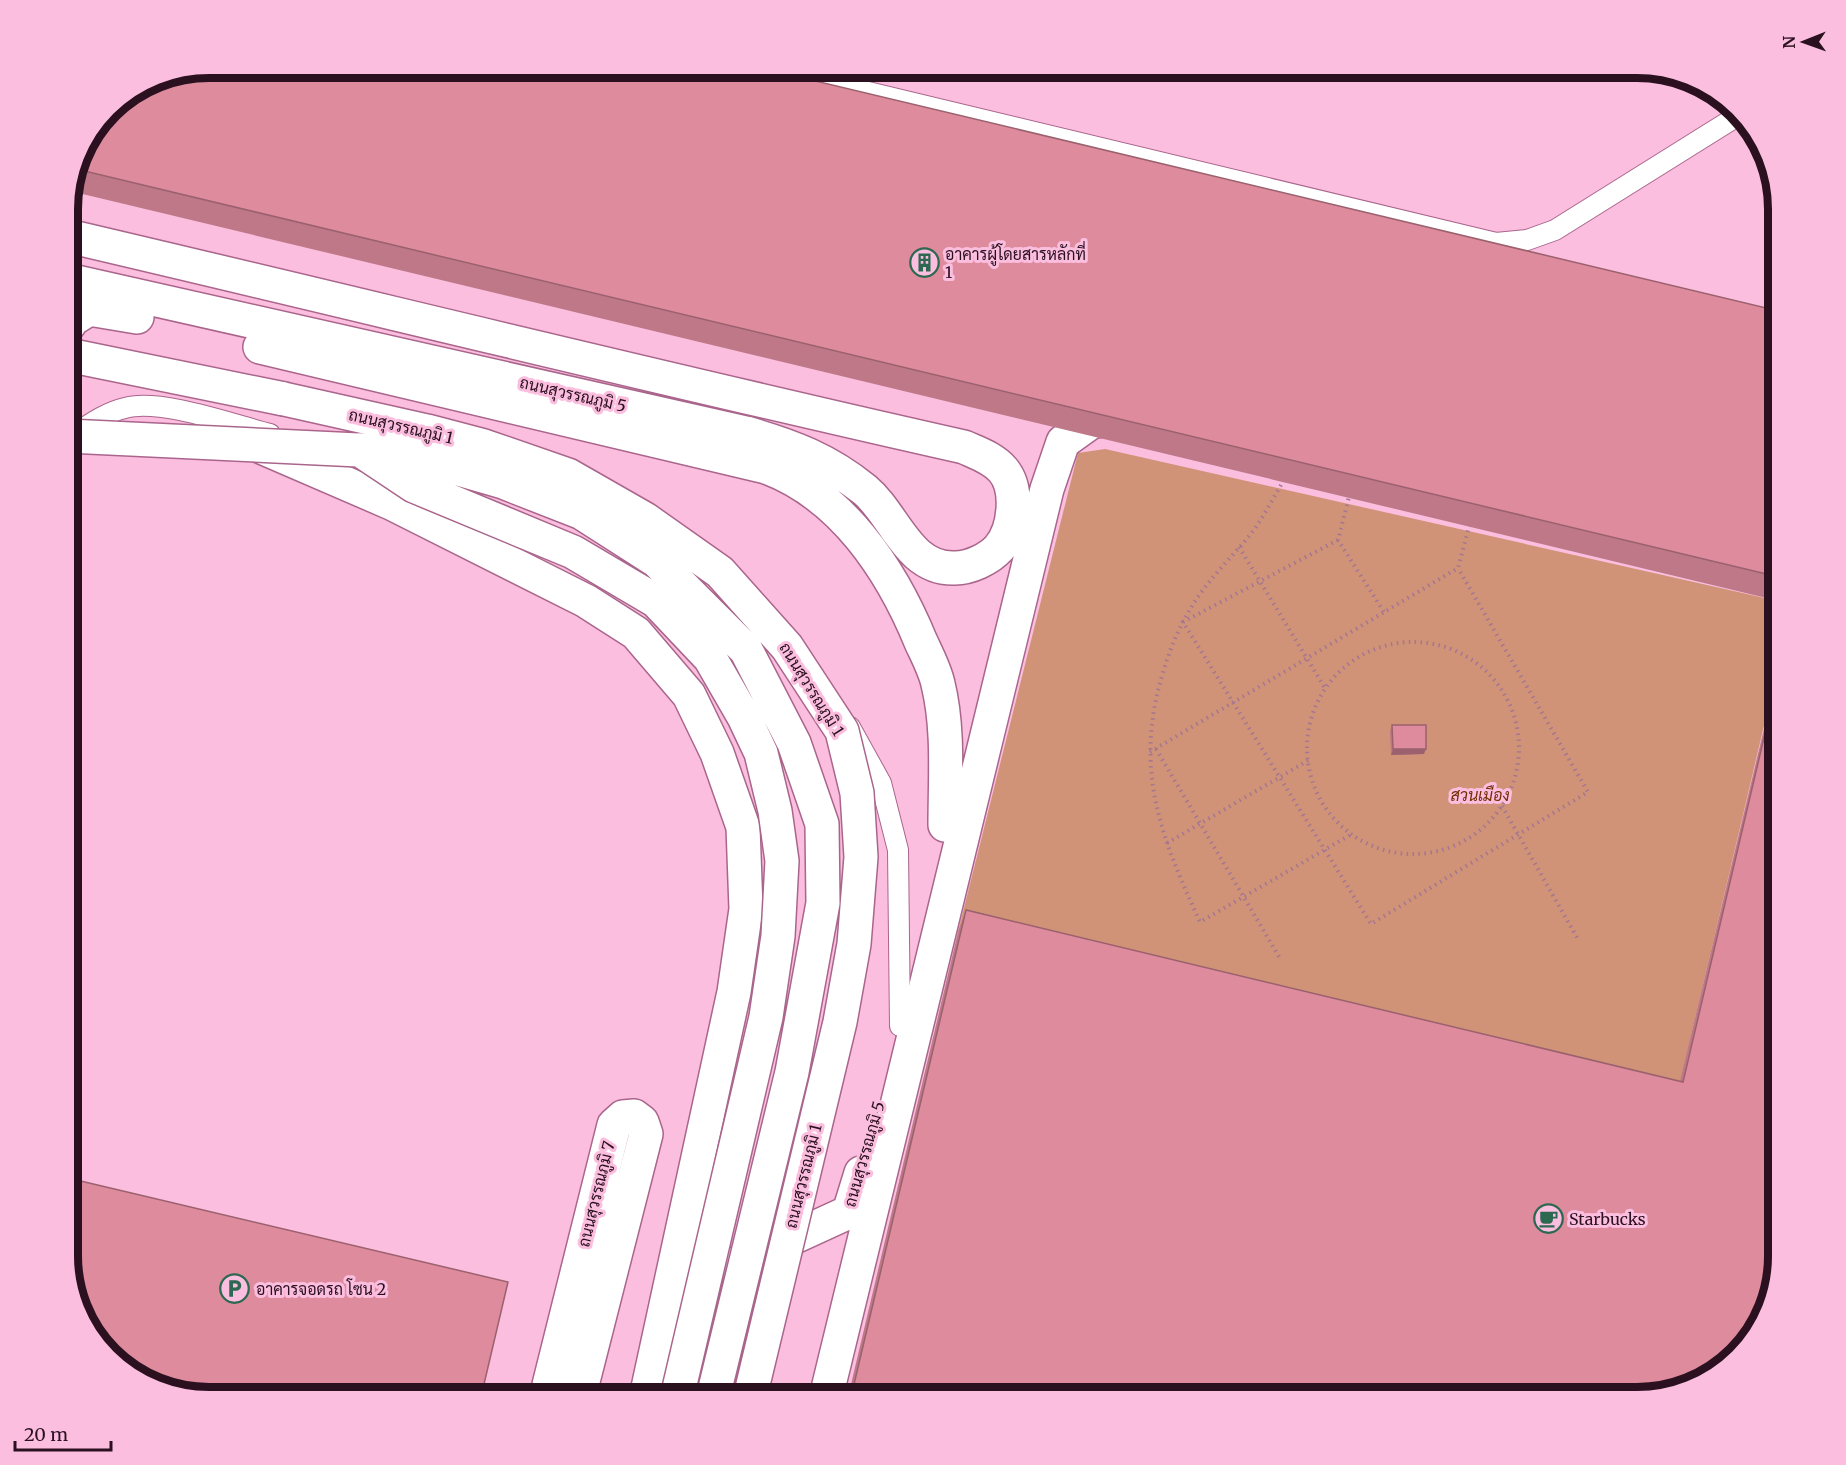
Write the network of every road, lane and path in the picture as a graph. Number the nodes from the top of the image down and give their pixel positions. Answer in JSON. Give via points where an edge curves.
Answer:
{"nodes":[{"id":1,"x":810,"y":78,"type":"edge"},
{"id":2,"x":1732,"y":119,"type":"edge"},
{"id":3,"x":78,"y":238,"type":"edge"},
{"id":4,"x":78,"y":282,"type":"edge"},
{"id":5,"x":78,"y":316,"type":"edge"},
{"id":6,"x":78,"y":357,"type":"edge"},
{"id":7,"x":284,"y":399,"type":"junction"},
{"id":8,"x":1121,"y":411,"type":"edge"},
{"id":9,"x":78,"y":432,"type":"edge"},
{"id":10,"x":78,"y":437,"type":"edge"},
{"id":11,"x":259,"y":446,"type":"junction"},
{"id":12,"x":1289,"y":472,"type":"edge"},
{"id":13,"x":1352,"y":487,"type":"edge"},
{"id":14,"x":1047,"y":489,"type":"junction"},
{"id":15,"x":1472,"y":515,"type":"edge"},
{"id":16,"x":1021,"y":536,"type":"junction"},
{"id":17,"x":1338,"y":540,"type":"junction"},
{"id":18,"x":1239,"y":547,"type":"junction"},
{"id":19,"x":1458,"y":568,"type":"junction"},
{"id":20,"x":1260,"y":581,"type":"junction"},
{"id":21,"x":1384,"y":612,"type":"junction"},
{"id":22,"x":1183,"y":622,"type":"junction"},
{"id":23,"x":1307,"y":658,"type":"junction"},
{"id":24,"x":1325,"y":688,"type":"junction"},
{"id":25,"x":1233,"y":702,"type":"junction"},
{"id":26,"x":1156,"y":748,"type":"junction"},
{"id":27,"x":1149,"y":753,"type":"junction"},
{"id":28,"x":1309,"y":760,"type":"junction"},
{"id":29,"x":1280,"y":777,"type":"junction"},
{"id":30,"x":1501,"y":806,"type":"junction"},
{"id":31,"x":1200,"y":823,"type":"junction"},
{"id":32,"x":945,"y":825,"type":"junction"},
{"id":33,"x":1352,"y":834,"type":"junction"},
{"id":34,"x":1518,"y":835,"type":"junction"},
{"id":35,"x":1167,"y":843,"type":"junction"},
{"id":36,"x":1325,"y":850,"type":"junction"},
{"id":37,"x":1244,"y":897,"type":"junction"},
{"id":38,"x":1579,"y":942,"type":"dead end"},
{"id":39,"x":1281,"y":960,"type":"dead end"},
{"id":40,"x":900,"y":1026,"type":"junction"},
{"id":41,"x":549,"y":1387,"type":"edge"},
{"id":42,"x":582,"y":1387,"type":"edge"},
{"id":43,"x":648,"y":1387,"type":"edge"},
{"id":44,"x":672,"y":1387,"type":"edge"},
{"id":45,"x":680,"y":1387,"type":"edge"},
{"id":46,"x":716,"y":1387,"type":"edge"},
{"id":47,"x":753,"y":1387,"type":"edge"},
{"id":48,"x":829,"y":1387,"type":"edge"}],
"edges":[{"from":1,"to":2,"type":"lane","via":[[1496,243],[1527,240],[1555,230]]},
{"from":3,"to":16,"type":"main road","name":"ถนนสุวรรณภูมิ 5","via":[[708,390],[964,447],[991,459],[1011,482]]},
{"from":4,"to":16,"type":"main road","name":"ถนนสุวรรณภูมิ 5","via":[[796,447],[867,492],[915,552],[936,567],[956,568],[980,562]]},
{"from":5,"to":32,"type":"main road","via":[[89,309],[112,311],[766,466],[791,476],[841,514],[885,571],[910,616],[938,683],[944,730]]},
{"from":6,"to":7,"type":"main road","name":"ถนนสุวรรณภูมิ 1"},
{"from":7,"to":45,"type":"main road","name":"ถนนสุวรรณภูมิ 1","bridge":true,"via":[[414,486],[573,552],[656,601],[710,658],[760,753],[775,811],[782,861],[778,936],[766,1017]]},
{"from":7,"to":47,"type":"main road","name":"ถนนสุวรรณภูมิ 1","bridge":true,"via":[[494,450],[568,475],[645,519],[720,572],[788,647],[842,731],[857,793],[861,846],[854,944]]},
{"from":8,"to":14,"type":"main road","via":[[1091,422],[1063,442]]},
{"from":9,"to":40,"type":"lane","via":[[125,407],[179,411],[600,520],[641,533],[676,552],[820,683],[843,714],[881,783],[898,850]]},
{"from":10,"to":11,"type":"main road","name":"ถนนสุวรรณภูมิ 1","bridge":true},
{"from":11,"to":43,"type":"main road","name":"ถนนสุวรรณภูมิ 1","via":[[401,508],[586,601],[636,633],[689,695],[717,753],[743,827],[746,909],[734,992]]},
{"from":11,"to":46,"type":"main road","name":"ถนนสุวรรณภูมิ 1","bridge":true,"via":[[400,452],[503,482],[582,513],[657,561],[746,650],[794,743],[822,824],[823,903],[792,1072]]},
{"from":12,"to":18,"type":"path","via":[[1256,527]]},
{"from":13,"to":17,"type":"path"},
{"from":14,"to":16,"type":"main road"},
{"from":14,"to":16,"type":"main road"},
{"from":15,"to":19,"type":"path"},
{"from":16,"to":32,"type":"main road"},
{"from":16,"to":48,"type":"main road","name":"ถนนสุวรรณภูมิ 5","via":[[935,956]]},
{"from":17,"to":20,"type":"path"},
{"from":17,"to":21,"type":"path"},
{"from":18,"to":20,"type":"path"},
{"from":18,"to":22,"type":"path"},
{"from":19,"to":21,"type":"path"},
{"from":19,"to":34,"type":"path","via":[[1588,792]]},
{"from":20,"to":22,"type":"path"},
{"from":20,"to":23,"type":"path"},
{"from":21,"to":23,"type":"path"},
{"from":22,"to":25,"type":"path"},
{"from":22,"to":27,"type":"path","via":[[1172,640],[1156,693]]},
{"from":23,"to":24,"type":"path"},
{"from":23,"to":25,"type":"path"},
{"from":24,"to":28,"type":"path","via":[[1311,719]]},
{"from":24,"to":30,"type":"path","via":[[1348,663],[1378,646],[1412,640],[1445,646],[1476,661],[1500,685],[1515,716],[1520,750],[1513,786]]},
{"from":25,"to":26,"type":"path"},
{"from":25,"to":29,"type":"path"},
{"from":26,"to":27,"type":"path"},
{"from":26,"to":31,"type":"path"},
{"from":27,"to":35,"type":"path","via":[[1155,802]]},
{"from":28,"to":29,"type":"path"},
{"from":28,"to":33,"type":"path","via":[[1315,788],[1334,819]]},
{"from":29,"to":31,"type":"path"},
{"from":29,"to":36,"type":"path"},
{"from":30,"to":33,"type":"path","via":[[1467,840],[1433,853],[1397,854],[1362,842]]},
{"from":30,"to":34,"type":"path"},
{"from":31,"to":35,"type":"path"},
{"from":31,"to":37,"type":"path"},
{"from":32,"to":40,"type":"main road","name":"ถนนสุวรรณภูมิ 5"},
{"from":33,"to":36,"type":"path"},
{"from":34,"to":36,"type":"path","via":[[1371,924]]},
{"from":34,"to":38,"type":"path"},
{"from":35,"to":37,"type":"path","via":[[1200,922]]},
{"from":36,"to":37,"type":"path"},
{"from":37,"to":39,"type":"path"},
{"from":40,"to":44,"type":"main road","name":"ถนนสุวรรณภูมิ 5","via":[[849,1212],[718,1272]]},
{"from":41,"to":42,"type":"main road","name":"ถนนสุวรรณภูมิ 7","via":[[614,1125],[623,1117],[634,1116],[642,1122],[646,1134]]}]}
